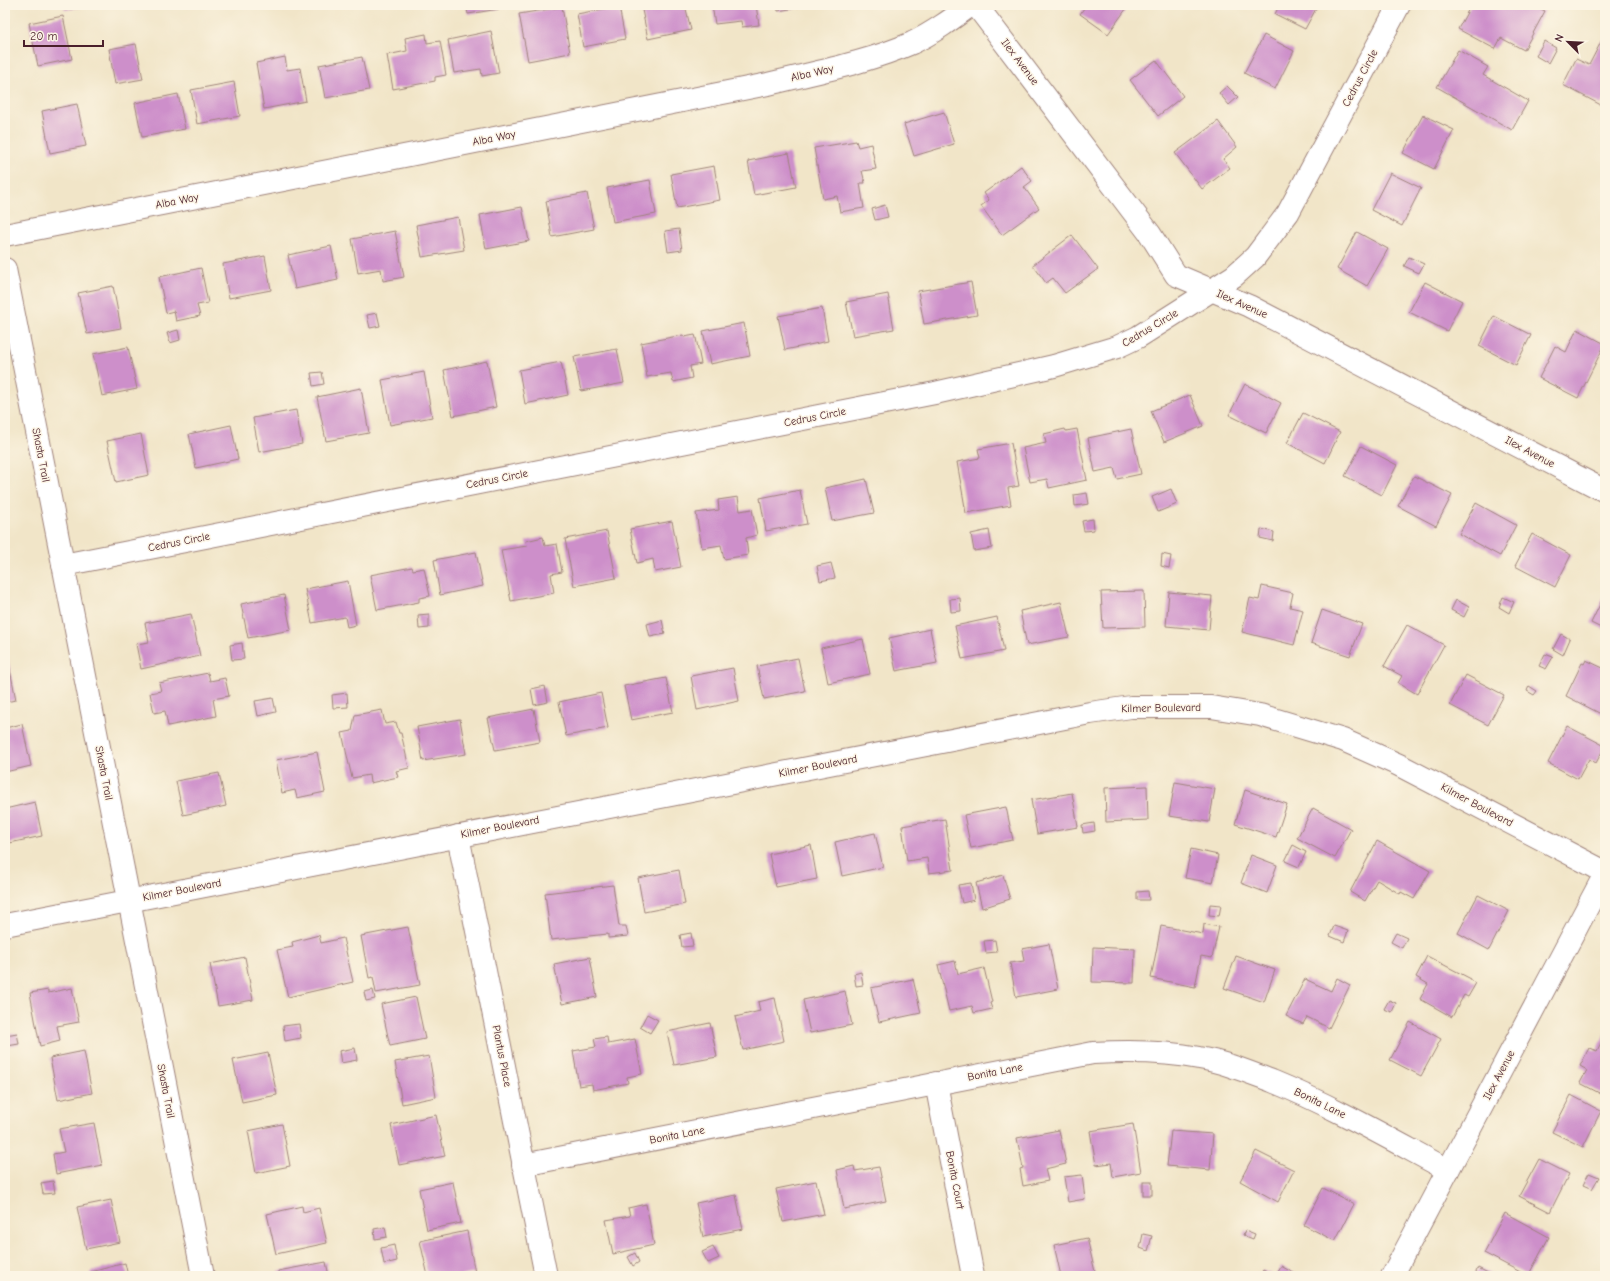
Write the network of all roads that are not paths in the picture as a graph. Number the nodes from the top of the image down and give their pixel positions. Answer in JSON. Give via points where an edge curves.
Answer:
{"nodes":[{"id":1,"x":971,"y":5,"type":"edge"},
{"id":2,"x":976,"y":5,"type":"edge"},
{"id":3,"x":1399,"y":5,"type":"edge"},
{"id":4,"x":5,"y":235,"type":"edge"},
{"id":5,"x":5,"y":270,"type":"edge"},
{"id":6,"x":1211,"y":290,"type":"junction"},
{"id":7,"x":1605,"y":491,"type":"edge"},
{"id":8,"x":63,"y":565,"type":"junction"},
{"id":9,"x":458,"y":836,"type":"junction"},
{"id":10,"x":1605,"y":873,"type":"edge"},
{"id":11,"x":130,"y":900,"type":"junction"},
{"id":12,"x":5,"y":925,"type":"edge"},
{"id":13,"x":936,"y":1083,"type":"junction"},
{"id":14,"x":523,"y":1165,"type":"junction"},
{"id":15,"x":1448,"y":1170,"type":"junction"},
{"id":16,"x":203,"y":1276,"type":"edge"},
{"id":17,"x":546,"y":1276,"type":"edge"},
{"id":18,"x":973,"y":1276,"type":"edge"},
{"id":19,"x":1392,"y":1276,"type":"edge"}],
"edges":[{"from":1,"to":4,"type":"street","name":"Alba Way","via":[[945,24],[913,42],[859,62],[768,84]]},
{"from":2,"to":6,"type":"street","name":"Ilex Avenue","via":[[1150,234],[1176,275]]},
{"from":3,"to":6,"type":"street","name":"Cedrus Circle","via":[[1288,213],[1255,257],[1234,276]]},
{"from":5,"to":8,"type":"street","name":"Shasta Trail"},
{"from":6,"to":7,"type":"street","name":"Ilex Avenue","via":[[1249,306]]},
{"from":6,"to":8,"type":"street","name":"Cedrus Circle","via":[[1138,337],[1117,347],[1054,366],[927,394]]},
{"from":8,"to":11,"type":"street","name":"Shasta Trail"},
{"from":9,"to":10,"type":"street","name":"Kilmer Boulevard","via":[[1090,713],[1130,707],[1211,707],[1260,715],[1343,740],[1399,765]]},
{"from":9,"to":11,"type":"street","name":"Kilmer Boulevard"},
{"from":9,"to":14,"type":"street","name":"Plantus Place"},
{"from":10,"to":15,"type":"street","name":"Ilex Avenue"},
{"from":11,"to":12,"type":"street","name":"Kilmer Boulevard"},
{"from":11,"to":16,"type":"street","name":"Shasta Trail"},
{"from":13,"to":14,"type":"street","name":"Bonita Lane"},
{"from":13,"to":15,"type":"street","name":"Bonita Lane","via":[[1093,1053],[1129,1051],[1200,1058],[1244,1070],[1312,1098]]},
{"from":13,"to":18,"type":"street","name":"Bonita Court"},
{"from":14,"to":17,"type":"street","name":"Plantus Place"},
{"from":15,"to":19,"type":"street","name":"Ilex Avenue"}]}
